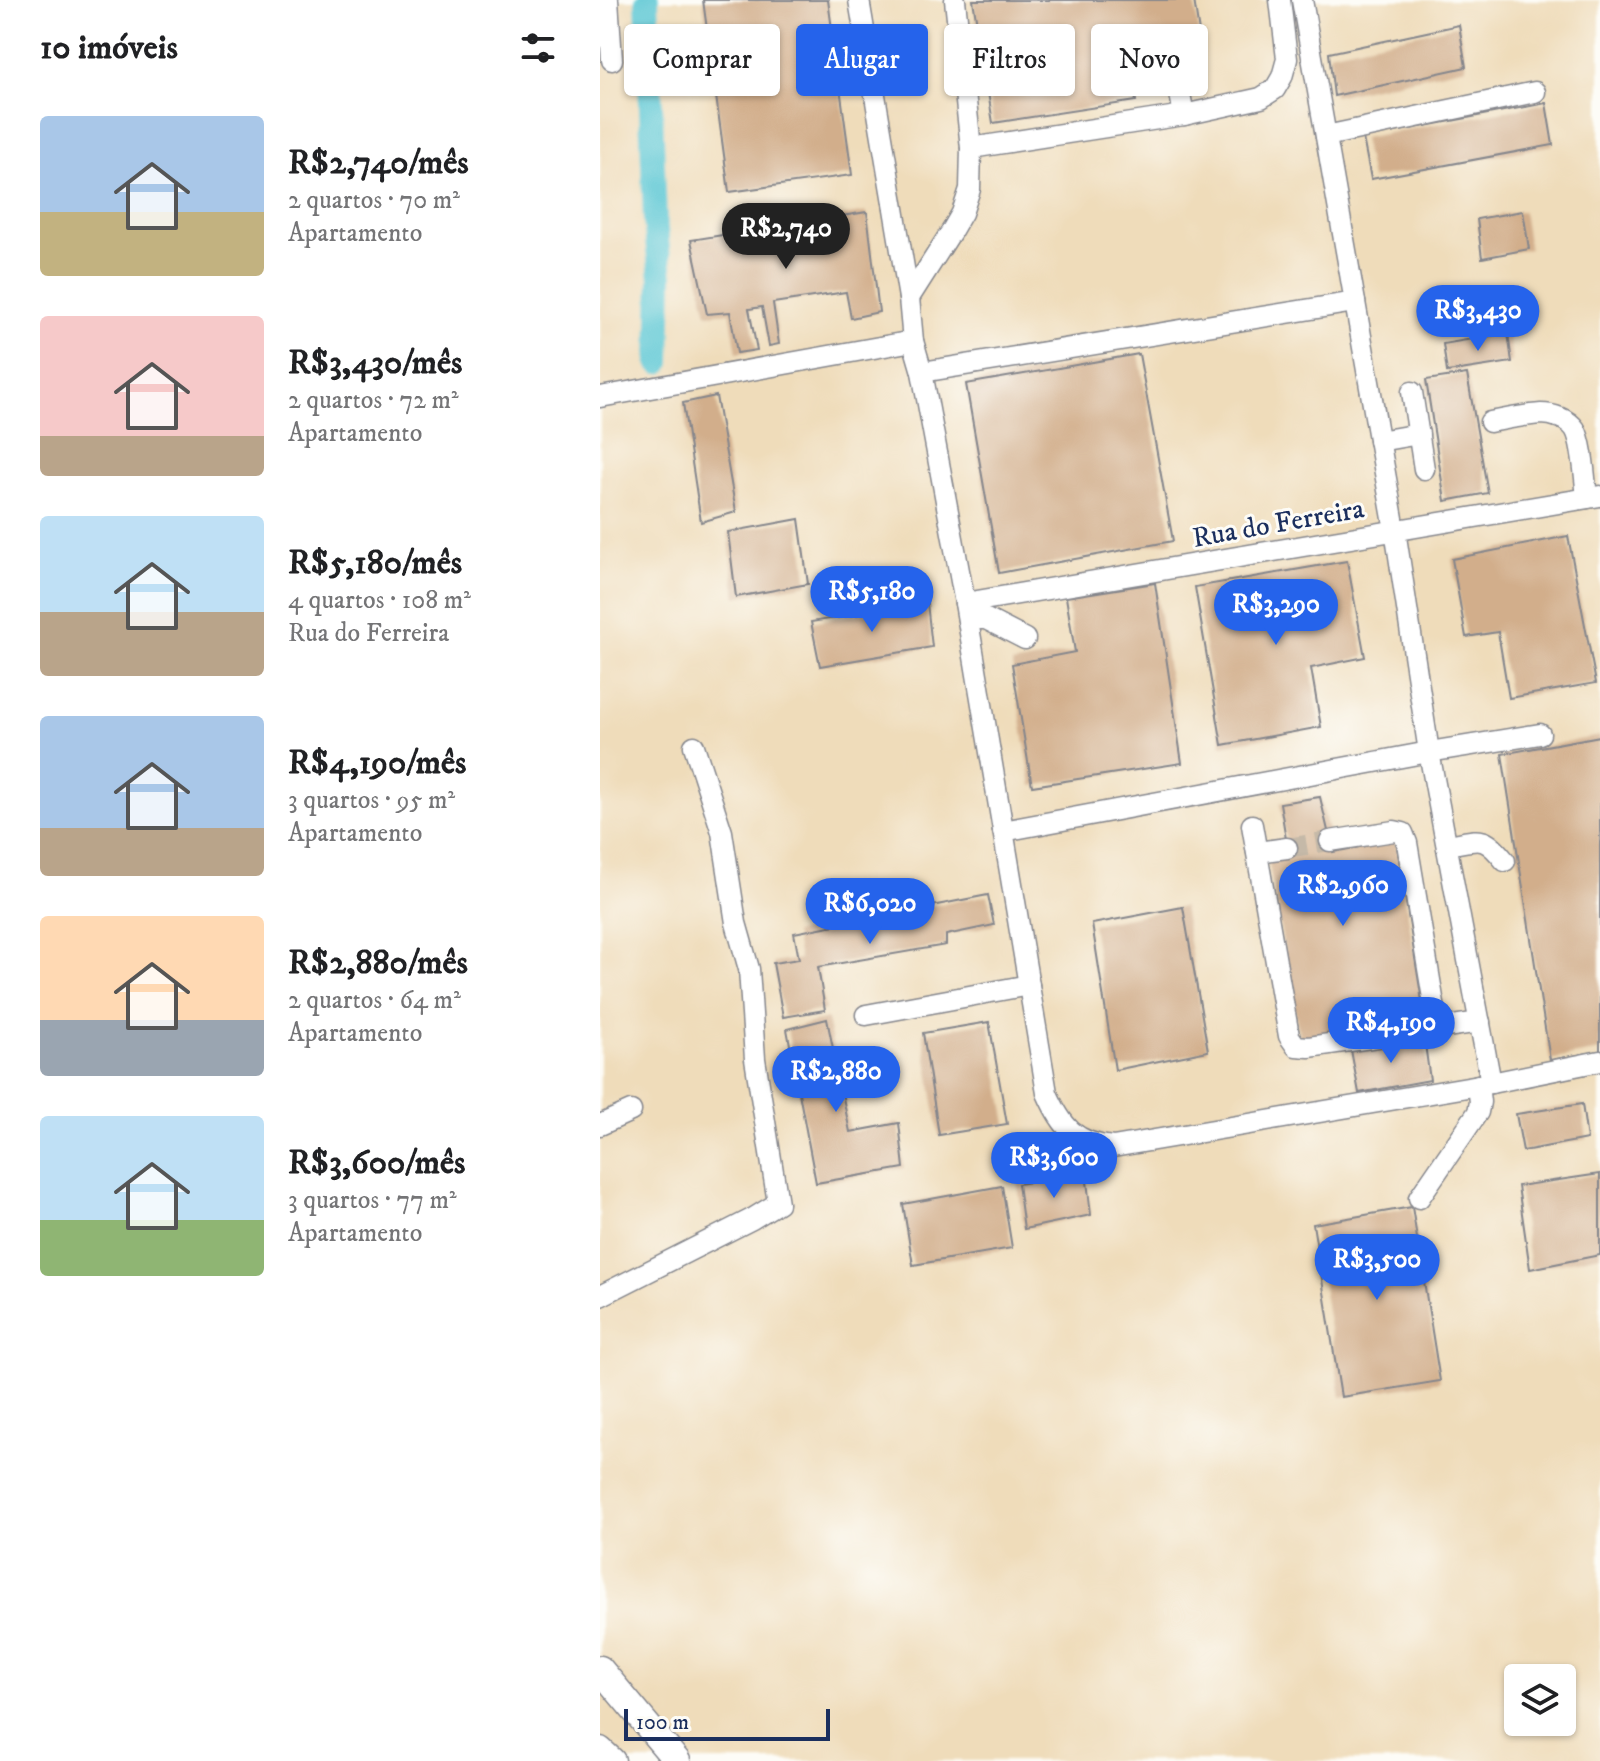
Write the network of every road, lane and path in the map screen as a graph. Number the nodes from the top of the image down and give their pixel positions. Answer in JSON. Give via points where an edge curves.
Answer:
{"nodes":[{"id":1,"x":608,"y":0,"type":"edge"},
{"id":2,"x":859,"y":0,"type":"edge"},
{"id":3,"x":955,"y":0,"type":"edge"},
{"id":4,"x":1280,"y":0,"type":"edge"},
{"id":5,"x":1302,"y":0,"type":"edge"},
{"id":6,"x":612,"y":60,"type":"dead end"},
{"id":7,"x":1535,"y":92,"type":"dead end"},
{"id":8,"x":1180,"y":96,"type":"edge"},
{"id":9,"x":1184,"y":115,"type":"junction"},
{"id":10,"x":1326,"y":136,"type":"junction"},
{"id":11,"x":971,"y":148,"type":"junction"},
{"id":12,"x":909,"y":298,"type":"junction"},
{"id":13,"x":1355,"y":302,"type":"junction"},
{"id":14,"x":913,"y":341,"type":"junction"},
{"id":15,"x":922,"y":372,"type":"junction"},
{"id":16,"x":1412,"y":392,"type":"dead end"},
{"id":17,"x":600,"y":397,"type":"edge"},
{"id":18,"x":1490,"y":422,"type":"dead end"},
{"id":19,"x":1419,"y":434,"type":"junction"},
{"id":20,"x":1379,"y":441,"type":"junction"},
{"id":21,"x":1424,"y":469,"type":"dead end"},
{"id":22,"x":1594,"y":497,"type":"edge"},
{"id":23,"x":1395,"y":530,"type":"junction"},
{"id":24,"x":966,"y":611,"type":"junction"},
{"id":25,"x":1025,"y":639,"type":"dead end"},
{"id":26,"x":1540,"y":734,"type":"dead end"},
{"id":27,"x":694,"y":746,"type":"dead end"},
{"id":28,"x":1429,"y":752,"type":"junction"},
{"id":29,"x":1252,"y":825,"type":"dead end"},
{"id":30,"x":1003,"y":831,"type":"junction"},
{"id":31,"x":1330,"y":841,"type":"tunnel mouth"},
{"id":32,"x":1447,"y":845,"type":"junction"},
{"id":33,"x":1287,"y":848,"type":"tunnel mouth"},
{"id":34,"x":1257,"y":852,"type":"junction"},
{"id":35,"x":1505,"y":861,"type":"dead end"},
{"id":36,"x":1029,"y":985,"type":"junction"},
{"id":37,"x":866,"y":1015,"type":"dead end"},
{"id":38,"x":1480,"y":1022,"type":"junction"},
{"id":39,"x":1438,"y":1028,"type":"junction"},
{"id":40,"x":1600,"y":1061,"type":"edge"},
{"id":41,"x":1485,"y":1084,"type":"junction"},
{"id":42,"x":631,"y":1111,"type":"dead end"},
{"id":43,"x":600,"y":1125,"type":"edge"},
{"id":44,"x":1419,"y":1198,"type":"dead end"},
{"id":45,"x":600,"y":1296,"type":"edge"},
{"id":46,"x":600,"y":1669,"type":"edge"},
{"id":47,"x":610,"y":1690,"type":"edge"},
{"id":48,"x":600,"y":1750,"type":"edge"},
{"id":49,"x":612,"y":1761,"type":"edge"},
{"id":50,"x":677,"y":1761,"type":"edge"}],
"edges":[{"from":1,"to":6,"type":"street"},
{"from":2,"to":12,"type":"street"},
{"from":3,"to":11,"type":"street"},
{"from":4,"to":9,"type":"street","via":[[1287,59],[1275,89],[1261,98]]},
{"from":5,"to":10,"type":"street"},
{"from":7,"to":10,"type":"street"},
{"from":8,"to":9,"type":"street"},
{"from":9,"to":11,"type":"street"},
{"from":10,"to":13,"type":"street"},
{"from":11,"to":12,"type":"street","via":[[970,189],[962,213]]},
{"from":12,"to":14,"type":"street"},
{"from":13,"to":15,"type":"street"},
{"from":13,"to":20,"type":"street"},
{"from":14,"to":15,"type":"street"},
{"from":14,"to":17,"type":"street"},
{"from":15,"to":24,"type":"street"},
{"from":16,"to":19,"type":"street"},
{"from":18,"to":22,"type":"street","via":[[1541,414],[1566,420],[1578,437]]},
{"from":19,"to":20,"type":"street"},
{"from":19,"to":21,"type":"street"},
{"from":20,"to":23,"type":"street"},
{"from":22,"to":23,"type":"street","name":"Rua do Ferreira"},
{"from":23,"to":24,"type":"street","name":"Rua do Ferreira"},
{"from":23,"to":28,"type":"street"},
{"from":24,"to":25,"type":"street"},
{"from":24,"to":30,"type":"street"},
{"from":26,"to":28,"type":"street"},
{"from":27,"to":45,"type":"street","via":[[722,832],[749,969],[755,1059],[778,1203]]},
{"from":28,"to":30,"type":"street"},
{"from":28,"to":32,"type":"street"},
{"from":29,"to":34,"type":"street"},
{"from":30,"to":36,"type":"street"},
{"from":31,"to":39,"type":"street","via":[[1403,833]]},
{"from":32,"to":35,"type":"street","via":[[1487,841]]},
{"from":32,"to":38,"type":"street"},
{"from":33,"to":34,"type":"street"},
{"from":34,"to":39,"type":"street","via":[[1289,1036],[1296,1046]]},
{"from":36,"to":37,"type":"street"},
{"from":36,"to":41,"type":"street","via":[[1047,1093],[1068,1129],[1096,1145],[1139,1144]]},
{"from":38,"to":39,"type":"street"},
{"from":38,"to":41,"type":"street"},
{"from":40,"to":41,"type":"street"},
{"from":41,"to":44,"type":"street","via":[[1478,1112]]},
{"from":42,"to":43,"type":"street"},
{"from":46,"to":47,"type":"main road"},
{"from":47,"to":50,"type":"main road"},
{"from":48,"to":49,"type":"main road"}]}
